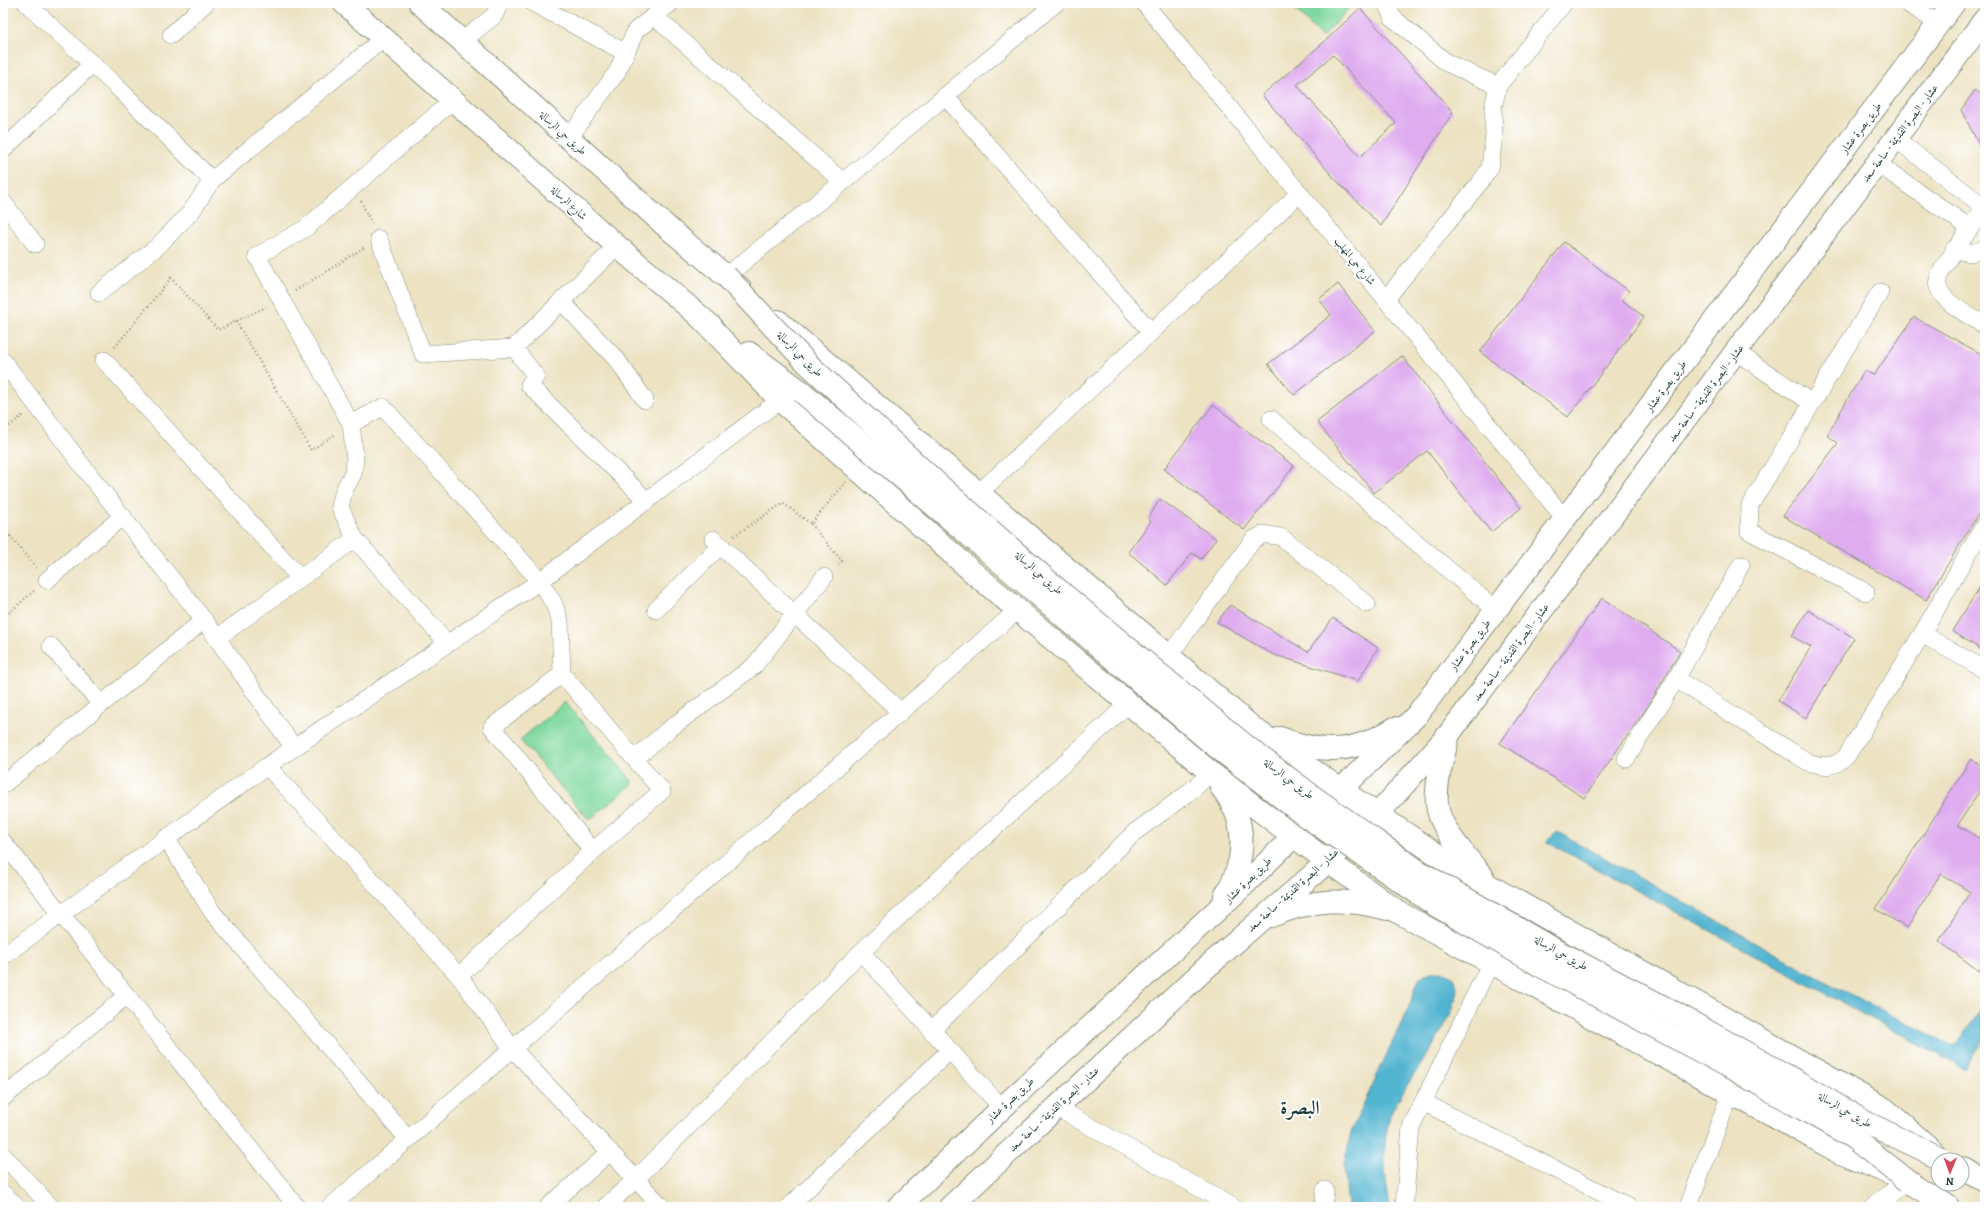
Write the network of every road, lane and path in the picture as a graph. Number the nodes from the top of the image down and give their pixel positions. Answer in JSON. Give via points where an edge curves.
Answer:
{"nodes":[{"id":1,"x":26,"y":3,"type":"edge"},
{"id":2,"x":206,"y":3,"type":"edge"},
{"id":3,"x":344,"y":3,"type":"edge"},
{"id":4,"x":420,"y":3,"type":"edge"},
{"id":5,"x":500,"y":3,"type":"edge"},
{"id":6,"x":533,"y":3,"type":"edge"},
{"id":7,"x":672,"y":3,"type":"edge"},
{"id":8,"x":1056,"y":3,"type":"edge"},
{"id":9,"x":1144,"y":3,"type":"edge"},
{"id":10,"x":1386,"y":3,"type":"edge"},
{"id":11,"x":1564,"y":3,"type":"edge"},
{"id":12,"x":1907,"y":3,"type":"edge"},
{"id":13,"x":1954,"y":3,"type":"edge"},
{"id":14,"x":655,"y":17,"type":"junction"},
{"id":15,"x":1985,"y":18,"type":"edge"},
{"id":16,"x":1939,"y":24,"type":"junction"},
{"id":17,"x":171,"y":36,"type":"dead end"},
{"id":18,"x":384,"y":38,"type":"junction"},
{"id":19,"x":462,"y":41,"type":"junction"},
{"id":20,"x":626,"y":53,"type":"junction"},
{"id":21,"x":92,"y":64,"type":"junction"},
{"id":22,"x":1498,"y":86,"type":"junction"},
{"id":23,"x":945,"y":96,"type":"junction"},
{"id":24,"x":453,"y":100,"type":"junction"},
{"id":25,"x":569,"y":138,"type":"junction"},
{"id":26,"x":1896,"y":139,"type":"junction"},
{"id":27,"x":3,"y":150,"type":"edge"},
{"id":28,"x":1878,"y":164,"type":"junction"},
{"id":29,"x":212,"y":180,"type":"junction"},
{"id":30,"x":843,"y":182,"type":"junction"},
{"id":31,"x":355,"y":186,"type":"junction"},
{"id":32,"x":1300,"y":194,"type":"junction"},
{"id":33,"x":3,"y":202,"type":"edge"},
{"id":34,"x":1984,"y":207,"type":"edge"},
{"id":35,"x":1970,"y":228,"type":"junction"},
{"id":36,"x":379,"y":239,"type":"junction"},
{"id":37,"x":35,"y":244,"type":"dead end"},
{"id":38,"x":617,"y":246,"type":"junction"},
{"id":39,"x":1985,"y":248,"type":"edge"},
{"id":40,"x":1954,"y":249,"type":"junction"},
{"id":41,"x":726,"y":276,"type":"junction"},
{"id":42,"x":1880,"y":292,"type":"dead end"},
{"id":43,"x":99,"y":293,"type":"dead end"},
{"id":44,"x":282,"y":299,"type":"junction"},
{"id":45,"x":1386,"y":299,"type":"junction"},
{"id":46,"x":561,"y":301,"type":"junction"},
{"id":47,"x":700,"y":317,"type":"junction"},
{"id":48,"x":236,"y":321,"type":"junction"},
{"id":49,"x":1985,"y":326,"type":"edge"},
{"id":50,"x":1151,"y":332,"type":"junction"},
{"id":51,"x":514,"y":348,"type":"junction"},
{"id":52,"x":1736,"y":352,"type":"junction"},
{"id":53,"x":104,"y":360,"type":"joint"},
{"id":54,"x":3,"y":361,"type":"edge"},
{"id":55,"x":802,"y":392,"type":"joint"},
{"id":56,"x":645,"y":400,"type":"dead end"},
{"id":57,"x":780,"y":400,"type":"junction"},
{"id":58,"x":1812,"y":403,"type":"junction"},
{"id":59,"x":36,"y":404,"type":"junction"},
{"id":60,"x":1271,"y":419,"type":"dead end"},
{"id":61,"x":351,"y":424,"type":"junction"},
{"id":62,"x":3,"y":431,"type":"edge"},
{"id":63,"x":857,"y":468,"type":"junction"},
{"id":64,"x":980,"y":492,"type":"junction"},
{"id":65,"x":647,"y":501,"type":"junction"},
{"id":66,"x":123,"y":516,"type":"junction"},
{"id":67,"x":1565,"y":519,"type":"junction"},
{"id":68,"x":812,"y":524,"type":"junction"},
{"id":69,"x":1985,"y":524,"type":"edge"},
{"id":70,"x":3,"y":526,"type":"edge"},
{"id":71,"x":10,"y":536,"type":"junction"},
{"id":72,"x":355,"y":539,"type":"junction"},
{"id":73,"x":3,"y":542,"type":"edge"},
{"id":74,"x":717,"y":542,"type":"junction"},
{"id":75,"x":1741,"y":565,"type":"dead end"},
{"id":76,"x":824,"y":576,"type":"joint"},
{"id":77,"x":300,"y":578,"type":"junction"},
{"id":78,"x":47,"y":580,"type":"junction"},
{"id":79,"x":540,"y":581,"type":"junction"},
{"id":80,"x":1866,"y":592,"type":"dead end"},
{"id":81,"x":1367,"y":604,"type":"dead end"},
{"id":82,"x":656,"y":610,"type":"dead end"},
{"id":83,"x":1018,"y":610,"type":"junction"},
{"id":84,"x":1496,"y":610,"type":"junction"},
{"id":85,"x":796,"y":614,"type":"junction"},
{"id":86,"x":3,"y":618,"type":"edge"},
{"id":87,"x":204,"y":620,"type":"junction"},
{"id":88,"x":1922,"y":634,"type":"junction"},
{"id":89,"x":217,"y":638,"type":"junction"},
{"id":90,"x":448,"y":644,"type":"junction"},
{"id":91,"x":51,"y":646,"type":"dead end"},
{"id":92,"x":1168,"y":656,"type":"junction"},
{"id":93,"x":1985,"y":670,"type":"edge"},
{"id":94,"x":562,"y":674,"type":"junction"},
{"id":95,"x":1676,"y":679,"type":"junction"},
{"id":96,"x":101,"y":704,"type":"junction"},
{"id":97,"x":1129,"y":704,"type":"junction"},
{"id":98,"x":901,"y":712,"type":"junction"},
{"id":99,"x":1417,"y":715,"type":"junction"},
{"id":100,"x":1253,"y":728,"type":"junction"},
{"id":101,"x":1449,"y":734,"type":"junction"},
{"id":102,"x":294,"y":748,"type":"junction"},
{"id":103,"x":636,"y":759,"type":"junction"},
{"id":104,"x":1626,"y":759,"type":"dead end"},
{"id":105,"x":267,"y":766,"type":"junction"},
{"id":106,"x":1211,"y":773,"type":"junction"},
{"id":107,"x":3,"y":784,"type":"edge"},
{"id":108,"x":1341,"y":790,"type":"junction"},
{"id":109,"x":1377,"y":815,"type":"junction"},
{"id":110,"x":1293,"y":836,"type":"junction"},
{"id":111,"x":166,"y":838,"type":"junction"},
{"id":112,"x":3,"y":842,"type":"edge"},
{"id":113,"x":593,"y":851,"type":"junction"},
{"id":114,"x":1328,"y":861,"type":"junction"},
{"id":115,"x":1488,"y":885,"type":"junction"},
{"id":116,"x":1215,"y":912,"type":"junction"},
{"id":117,"x":1398,"y":912,"type":"junction"},
{"id":118,"x":59,"y":914,"type":"junction"},
{"id":119,"x":1259,"y":921,"type":"junction"},
{"id":120,"x":861,"y":952,"type":"junction"},
{"id":121,"x":3,"y":956,"type":"edge"},
{"id":122,"x":1491,"y":962,"type":"junction"},
{"id":123,"x":459,"y":976,"type":"junction"},
{"id":124,"x":126,"y":996,"type":"junction"},
{"id":125,"x":931,"y":1031,"type":"junction"},
{"id":126,"x":512,"y":1048,"type":"junction"},
{"id":127,"x":949,"y":1051,"type":"junction"},
{"id":128,"x":1730,"y":1094,"type":"junction"},
{"id":129,"x":3,"y":1098,"type":"edge"},
{"id":130,"x":1423,"y":1102,"type":"junction"},
{"id":131,"x":1056,"y":1107,"type":"junction"},
{"id":132,"x":1002,"y":1108,"type":"junction"},
{"id":133,"x":408,"y":1139,"type":"junction"},
{"id":134,"x":610,"y":1152,"type":"junction"},
{"id":135,"x":1935,"y":1152,"type":"edge"},
{"id":136,"x":1930,"y":1153,"type":"edge"},
{"id":137,"x":3,"y":1156,"type":"edge"},
{"id":138,"x":1970,"y":1173,"type":"edge"},
{"id":139,"x":636,"y":1179,"type":"junction"},
{"id":140,"x":1908,"y":1181,"type":"junction"},
{"id":141,"x":1985,"y":1181,"type":"edge"},
{"id":142,"x":1325,"y":1190,"type":"dead end"},
{"id":143,"x":51,"y":1207,"type":"edge"},
{"id":144,"x":297,"y":1207,"type":"edge"},
{"id":145,"x":330,"y":1207,"type":"edge"},
{"id":146,"x":548,"y":1207,"type":"edge"},
{"id":147,"x":605,"y":1207,"type":"edge"},
{"id":148,"x":662,"y":1207,"type":"edge"},
{"id":149,"x":789,"y":1207,"type":"edge"},
{"id":150,"x":898,"y":1207,"type":"edge"},
{"id":151,"x":950,"y":1207,"type":"edge"},
{"id":152,"x":1233,"y":1207,"type":"edge"},
{"id":153,"x":1324,"y":1207,"type":"edge"},
{"id":154,"x":1404,"y":1207,"type":"edge"},
{"id":155,"x":1629,"y":1207,"type":"edge"},
{"id":156,"x":1688,"y":1207,"type":"edge"},
{"id":157,"x":1872,"y":1207,"type":"edge"},
{"id":158,"x":1948,"y":1207,"type":"edge"}],
"edges":[{"from":1,"to":21,"type":"street"},
{"from":2,"to":17,"type":"street"},
{"from":3,"to":18,"type":"main road","name":"شارع الرسالة"},
{"from":4,"to":19,"type":"main road","name":"طريق حي الرسالة"},
{"from":5,"to":19,"type":"street","via":[[494,16]]},
{"from":6,"to":20,"type":"street"},
{"from":7,"to":14,"type":"street"},
{"from":8,"to":23,"type":"street"},
{"from":9,"to":32,"type":"street","name":"شارع حي المهلب"},
{"from":10,"to":22,"type":"street","via":[[1393,18],[1447,63]]},
{"from":11,"to":22,"type":"street"},
{"from":12,"to":16,"type":"street"},
{"from":13,"to":16,"type":"main road","name":"طريق بصرة عشار"},
{"from":14,"to":20,"type":"street","via":[[636,30]]},
{"from":14,"to":30,"type":"street"},
{"from":15,"to":26,"type":"main road","name":"عشار - البصرة القديمة - ساحة سعد"},
{"from":16,"to":67,"type":"main road","name":"طريق بصرة عشار"},
{"from":18,"to":24,"type":"main road","name":"شارع الرسالة"},
{"from":18,"to":29,"type":"street"},
{"from":19,"to":25,"type":"main road","name":"طريق حي الرسالة"},
{"from":20,"to":25,"type":"street","via":[[617,72]]},
{"from":21,"to":27,"type":"street"},
{"from":21,"to":29,"type":"street"},
{"from":22,"to":45,"type":"street","via":[[1493,108],[1494,135],[1490,168]]},
{"from":23,"to":30,"type":"street"},
{"from":23,"to":50,"type":"street"},
{"from":24,"to":31,"type":"street"},
{"from":24,"to":38,"type":"main road","name":"شارع الرسالة"},
{"from":25,"to":41,"type":"main road","name":"طريق حي الرسالة","via":[[668,228]]},
{"from":26,"to":28,"type":"main road","name":"عشار - البصرة القديمة - ساحة سعد"},
{"from":26,"to":34,"type":"street"},
{"from":28,"to":35,"type":"street"},
{"from":28,"to":52,"type":"main road","name":"عشار - البصرة القديمة - ساحة سعد"},
{"from":29,"to":43,"type":"street","via":[[191,212],[158,246]]},
{"from":30,"to":41,"type":"street"},
{"from":31,"to":36,"type":"path"},
{"from":31,"to":44,"type":"street","via":[[306,228],[257,256]]},
{"from":32,"to":45,"type":"street","name":"شارع حي المهلب"},
{"from":32,"to":50,"type":"street"},
{"from":33,"to":37,"type":"street"},
{"from":34,"to":35,"type":"street"},
{"from":35,"to":40,"type":"street"},
{"from":36,"to":44,"type":"path"},
{"from":36,"to":51,"type":"street","via":[[423,354]]},
{"from":38,"to":46,"type":"street"},
{"from":38,"to":47,"type":"main road","name":"شارع الرسالة"},
{"from":39,"to":40,"type":"street","via":[[1969,254]]},
{"from":40,"to":49,"type":"street","via":[[1938,279],[1938,286],[1952,304]]},
{"from":41,"to":64,"type":"main road","name":"طريق حي الرسالة"},
{"from":41,"to":136,"type":"main road","name":"طريق حي الرسالة","bridge":true,"via":[[807,363],[940,486],[1063,594],[1247,747],[1315,798],[1418,871],[1553,949],[1675,1013],[1865,1122]]},
{"from":42,"to":58,"type":"street"},
{"from":44,"to":48,"type":"path"},
{"from":44,"to":61,"type":"street"},
{"from":45,"to":67,"type":"street","name":"شارع حي المهلب"},
{"from":46,"to":51,"type":"street"},
{"from":46,"to":56,"type":"street","via":[[617,360]]},
{"from":47,"to":55,"type":"main road","name":"شارع الرسالة"},
{"from":47,"to":57,"type":"main road"},
{"from":48,"to":53,"type":"path","via":[[218,330],[171,278]]},
{"from":48,"to":61,"type":"path","via":[[311,450]]},
{"from":50,"to":64,"type":"street"},
{"from":51,"to":65,"type":"street","via":[[536,376],[529,386]]},
{"from":52,"to":58,"type":"street"},
{"from":52,"to":101,"type":"main road","name":"عشار - البصرة القديمة - ساحة سعد"},
{"from":53,"to":77,"type":"street"},
{"from":54,"to":59,"type":"street"},
{"from":55,"to":140,"type":"main road","name":"طريق حي الرسالة","bridge":true,"via":[[1208,740],[1304,815],[1435,905],[1852,1137]]},
{"from":57,"to":63,"type":"main road"},
{"from":57,"to":65,"type":"street"},
{"from":58,"to":80,"type":"street","via":[[1750,505],[1749,531]]},
{"from":59,"to":62,"type":"path"},
{"from":59,"to":66,"type":"street"},
{"from":60,"to":84,"type":"street"},
{"from":61,"to":72,"type":"street","via":[[355,460],[353,474],[344,490],[340,507]]},
{"from":61,"to":79,"type":"street","via":[[383,407]]},
{"from":63,"to":68,"type":"path"},
{"from":63,"to":83,"type":"main road"},
{"from":64,"to":92,"type":"main road","name":"طريق حي الرسالة"},
{"from":65,"to":79,"type":"street"},
{"from":66,"to":78,"type":"street"},
{"from":66,"to":87,"type":"street"},
{"from":67,"to":84,"type":"main road","name":"طريق بصرة عشار"},
{"from":68,"to":74,"type":"path","via":[[783,503]]},
{"from":68,"to":76,"type":"path","via":[[842,561]]},
{"from":69,"to":88,"type":"street"},
{"from":70,"to":71,"type":"path"},
{"from":71,"to":73,"type":"path"},
{"from":71,"to":78,"type":"path"},
{"from":72,"to":77,"type":"street"},
{"from":72,"to":90,"type":"street"},
{"from":74,"to":82,"type":"street"},
{"from":74,"to":85,"type":"street"},
{"from":75,"to":95,"type":"street"},
{"from":76,"to":85,"type":"street"},
{"from":77,"to":89,"type":"street"},
{"from":78,"to":86,"type":"path"},
{"from":79,"to":90,"type":"street"},
{"from":79,"to":94,"type":"street","via":[[554,604],[560,621]]},
{"from":81,"to":92,"type":"street","via":[[1281,537],[1264,534],[1253,540]]},
{"from":83,"to":97,"type":"main road"},
{"from":83,"to":98,"type":"street"},
{"from":84,"to":99,"type":"main road","name":"طريق بصرة عشار"},
{"from":85,"to":98,"type":"street"},
{"from":85,"to":103,"type":"street","via":[[754,666],[668,730]]},
{"from":87,"to":89,"type":"street"},
{"from":87,"to":96,"type":"street"},
{"from":88,"to":93,"type":"street"},
{"from":88,"to":95,"type":"street","via":[[1846,757],[1837,765],[1822,767],[1808,762]]},
{"from":89,"to":102,"type":"street"},
{"from":90,"to":102,"type":"street"},
{"from":91,"to":96,"type":"street"},
{"from":92,"to":100,"type":"main road","name":"طريق حي الرسالة"},
{"from":94,"to":103,"type":"street"},
{"from":94,"to":113,"type":"street","via":[[492,727]]},
{"from":95,"to":104,"type":"street"},
{"from":96,"to":107,"type":"street"},
{"from":97,"to":106,"type":"main road"},
{"from":97,"to":120,"type":"street"},
{"from":98,"to":126,"type":"street"},
{"from":99,"to":100,"type":"main road","via":[[1364,744],[1334,750],[1304,747]]},
{"from":99,"to":108,"type":"main road","name":"طريق بصرة عشار"},
{"from":100,"to":108,"type":"main road","name":"طريق حي الرسالة"},
{"from":101,"to":109,"type":"main road","name":"عشار - البصرة القديمة - ساحة سعد"},
{"from":101,"to":115,"type":"main road","via":[[1439,774],[1437,805],[1446,828]]},
{"from":102,"to":105,"type":"street"},
{"from":103,"to":113,"type":"street","via":[[662,791]]},
{"from":105,"to":111,"type":"street"},
{"from":105,"to":123,"type":"street"},
{"from":106,"to":110,"type":"main road"},
{"from":106,"to":116,"type":"main road","via":[[1234,806],[1241,828],[1239,866],[1235,878]]},
{"from":106,"to":125,"type":"street","via":[[1135,832]]},
{"from":108,"to":109,"type":"main road","name":"طريق حي الرسالة"},
{"from":108,"to":110,"type":"main road","name":"طريق بصرة عشار"},
{"from":109,"to":114,"type":"main road","name":"عشار - البصرة القديمة - ساحة سعد"},
{"from":109,"to":115,"type":"main road","name":"طريق حي الرسالة"},
{"from":110,"to":114,"type":"main road"},
{"from":110,"to":116,"type":"main road","name":"طريق بصرة عشار"},
{"from":111,"to":118,"type":"street"},
{"from":111,"to":133,"type":"street","via":[[213,913]]},
{"from":112,"to":118,"type":"street"},
{"from":113,"to":123,"type":"street"},
{"from":114,"to":117,"type":"main road"},
{"from":114,"to":119,"type":"main road","name":"عشار - البصرة القديمة - ساحة سعد"},
{"from":115,"to":135,"type":"main road","name":"طريق حي الرسالة","via":[[1885,1109]]},
{"from":116,"to":132,"type":"main road","name":"طريق بصرة عشار"},
{"from":117,"to":119,"type":"main road","via":[[1364,903],[1328,900],[1291,908]]},
{"from":117,"to":122,"type":"main road"},
{"from":118,"to":121,"type":"street"},
{"from":118,"to":124,"type":"street"},
{"from":119,"to":131,"type":"main road","name":"عشار - البصرة القديمة - ساحة سعد"},
{"from":120,"to":125,"type":"street"},
{"from":120,"to":139,"type":"street"},
{"from":122,"to":128,"type":"main road"},
{"from":122,"to":130,"type":"street"},
{"from":123,"to":126,"type":"street"},
{"from":124,"to":129,"type":"street"},
{"from":124,"to":144,"type":"street"},
{"from":125,"to":127,"type":"street"},
{"from":126,"to":133,"type":"street"},
{"from":126,"to":134,"type":"street"},
{"from":127,"to":132,"type":"street"},
{"from":127,"to":149,"type":"street"},
{"from":128,"to":140,"type":"main road","via":[[1841,1153]]},
{"from":128,"to":156,"type":"street"},
{"from":130,"to":154,"type":"street","via":[[1411,1127]]},
{"from":130,"to":155,"type":"street"},
{"from":131,"to":151,"type":"main road","name":"عشار - البصرة القديمة - ساحة سعد"},
{"from":131,"to":152,"type":"street"},
{"from":132,"to":150,"type":"main road","name":"طريق بصرة عشار"},
{"from":133,"to":145,"type":"street"},
{"from":134,"to":139,"type":"street"},
{"from":134,"to":146,"type":"street"},
{"from":137,"to":143,"type":"street"},
{"from":138,"to":141,"type":"main road"},
{"from":139,"to":147,"type":"street"},
{"from":139,"to":148,"type":"street"},
{"from":140,"to":157,"type":"street"},
{"from":140,"to":158,"type":"main road","name":"طريق حي الرسالة"},
{"from":142,"to":153,"type":"street"}]}
